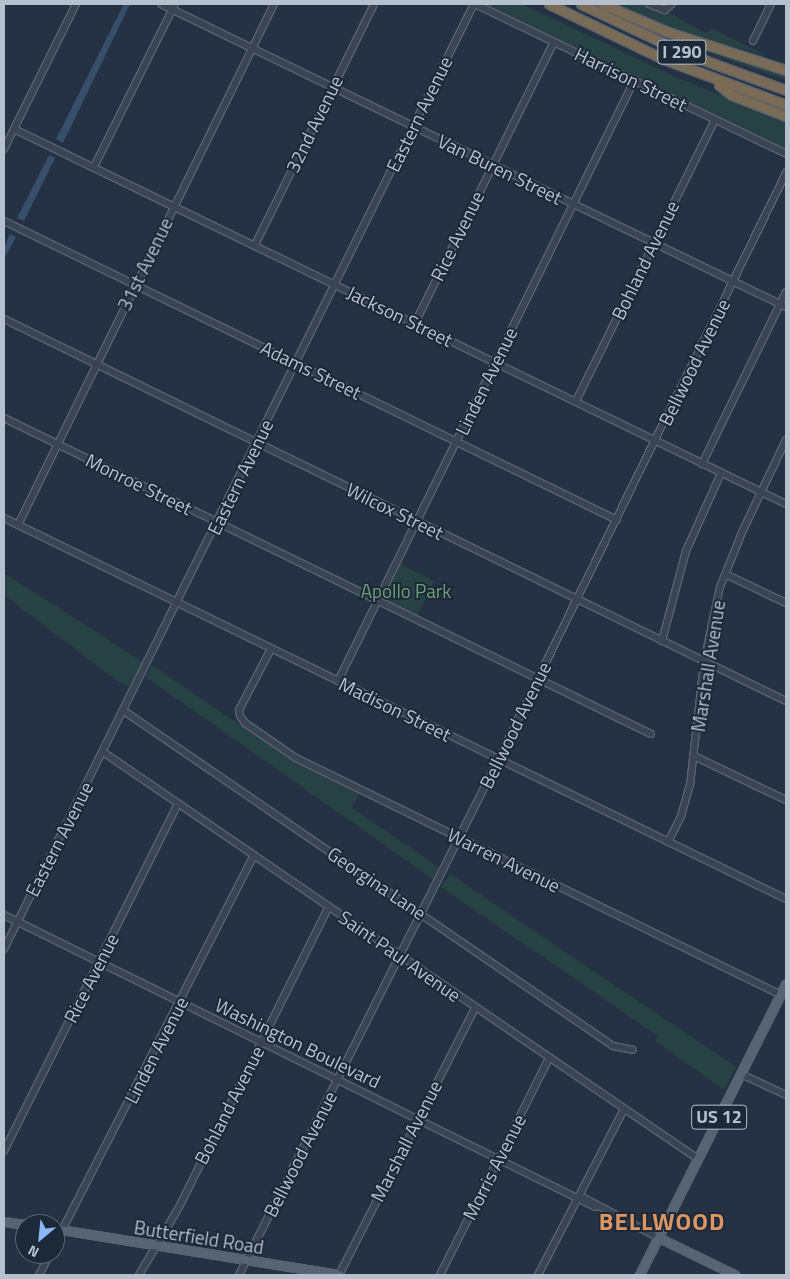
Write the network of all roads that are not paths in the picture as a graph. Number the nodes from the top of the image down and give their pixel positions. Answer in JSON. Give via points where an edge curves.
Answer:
{"nodes":[{"id":1,"x":76,"y":4,"type":"edge"},
{"id":2,"x":161,"y":4,"type":"edge"},
{"id":3,"x":274,"y":4,"type":"edge"},
{"id":4,"x":374,"y":4,"type":"edge"},
{"id":5,"x":474,"y":4,"type":"edge"},
{"id":6,"x":549,"y":4,"type":"edge"},
{"id":7,"x":581,"y":4,"type":"edge"},
{"id":8,"x":602,"y":4,"type":"edge"},
{"id":9,"x":649,"y":4,"type":"edge"},
{"id":10,"x":771,"y":4,"type":"edge"},
{"id":11,"x":671,"y":5,"type":"edge"},
{"id":12,"x":174,"y":7,"type":"edge"},
{"id":13,"x":753,"y":41,"type":"dead end"},
{"id":14,"x":554,"y":42,"type":"junction"},
{"id":15,"x":252,"y":48,"type":"junction"},
{"id":16,"x":786,"y":70,"type":"edge"},
{"id":17,"x":710,"y":79,"type":"junction"},
{"id":18,"x":634,"y":81,"type":"junction"},
{"id":19,"x":332,"y":88,"type":"junction"},
{"id":20,"x":786,"y":90,"type":"edge"},
{"id":21,"x":786,"y":105,"type":"edge"},
{"id":22,"x":786,"y":116,"type":"edge"},
{"id":23,"x":715,"y":120,"type":"junction"},
{"id":24,"x":413,"y":126,"type":"junction"},
{"id":25,"x":14,"y":129,"type":"junction"},
{"id":26,"x":4,"y":149,"type":"edge"},
{"id":27,"x":786,"y":154,"type":"edge"},
{"id":28,"x":492,"y":164,"type":"junction"},
{"id":29,"x":94,"y":167,"type":"junction"},
{"id":30,"x":786,"y":173,"type":"edge"},
{"id":31,"x":573,"y":204,"type":"junction"},
{"id":32,"x":173,"y":206,"type":"junction"},
{"id":33,"x":4,"y":221,"type":"edge"},
{"id":34,"x":653,"y":243,"type":"junction"},
{"id":35,"x":255,"y":245,"type":"junction"},
{"id":36,"x":733,"y":282,"type":"junction"},
{"id":37,"x":335,"y":284,"type":"junction"},
{"id":38,"x":134,"y":285,"type":"junction"},
{"id":39,"x":786,"y":292,"type":"edge"},
{"id":40,"x":783,"y":306,"type":"edge"},
{"id":41,"x":4,"y":319,"type":"edge"},
{"id":42,"x":415,"y":323,"type":"junction"},
{"id":43,"x":495,"y":362,"type":"junction"},
{"id":44,"x":296,"y":363,"type":"junction"},
{"id":45,"x":96,"y":364,"type":"junction"},
{"id":46,"x":576,"y":401,"type":"junction"},
{"id":47,"x":4,"y":418,"type":"edge"},
{"id":48,"x":656,"y":440,"type":"junction"},
{"id":49,"x":786,"y":440,"type":"edge"},
{"id":50,"x":456,"y":441,"type":"junction"},
{"id":51,"x":257,"y":443,"type":"junction"},
{"id":52,"x":57,"y":444,"type":"junction"},
{"id":53,"x":702,"y":464,"type":"junction"},
{"id":54,"x":721,"y":473,"type":"junction"},
{"id":55,"x":761,"y":492,"type":"junction"},
{"id":56,"x":786,"y":504,"type":"edge"},
{"id":57,"x":4,"y":518,"type":"edge"},
{"id":58,"x":617,"y":520,"type":"junction"},
{"id":59,"x":416,"y":522,"type":"junction"},
{"id":60,"x":218,"y":523,"type":"junction"},
{"id":61,"x":18,"y":524,"type":"junction"},
{"id":62,"x":725,"y":574,"type":"junction"},
{"id":63,"x":578,"y":599,"type":"junction"},
{"id":64,"x":377,"y":601,"type":"junction"},
{"id":65,"x":178,"y":602,"type":"junction"},
{"id":66,"x":786,"y":603,"type":"edge"},
{"id":67,"x":662,"y":641,"type":"junction"},
{"id":68,"x":271,"y":649,"type":"junction"},
{"id":69,"x":704,"y":662,"type":"junction"},
{"id":70,"x":538,"y":679,"type":"junction"},
{"id":71,"x":338,"y":681,"type":"junction"},
{"id":72,"x":786,"y":701,"type":"edge"},
{"id":73,"x":124,"y":711,"type":"junction"},
{"id":74,"x":650,"y":734,"type":"dead end"},
{"id":75,"x":103,"y":752,"type":"junction"},
{"id":76,"x":694,"y":756,"type":"junction"},
{"id":77,"x":498,"y":759,"type":"junction"},
{"id":78,"x":786,"y":800,"type":"edge"},
{"id":79,"x":178,"y":804,"type":"junction"},
{"id":80,"x":460,"y":838,"type":"junction"},
{"id":81,"x":668,"y":842,"type":"junction"},
{"id":82,"x":254,"y":855,"type":"junction"},
{"id":83,"x":786,"y":899,"type":"edge"},
{"id":84,"x":329,"y":906,"type":"junction"},
{"id":85,"x":422,"y":914,"type":"junction"},
{"id":86,"x":4,"y":915,"type":"edge"},
{"id":87,"x":18,"y":922,"type":"junction"},
{"id":88,"x":4,"y":949,"type":"edge"},
{"id":89,"x":400,"y":956,"type":"junction"},
{"id":90,"x":99,"y":962,"type":"junction"},
{"id":91,"x":786,"y":985,"type":"edge"},
{"id":92,"x":782,"y":995,"type":"junction"},
{"id":93,"x":180,"y":1002,"type":"junction"},
{"id":94,"x":475,"y":1008,"type":"junction"},
{"id":95,"x":261,"y":1042,"type":"junction"},
{"id":96,"x":633,"y":1050,"type":"dead end"},
{"id":97,"x":549,"y":1058,"type":"junction"},
{"id":98,"x":742,"y":1074,"type":"junction"},
{"id":99,"x":337,"y":1080,"type":"junction"},
{"id":100,"x":786,"y":1095,"type":"edge"},
{"id":101,"x":624,"y":1109,"type":"junction"},
{"id":102,"x":417,"y":1120,"type":"junction"},
{"id":103,"x":4,"y":1151,"type":"edge"},
{"id":104,"x":498,"y":1159,"type":"junction"},
{"id":105,"x":698,"y":1159,"type":"junction"},
{"id":106,"x":578,"y":1198,"type":"junction"},
{"id":107,"x":65,"y":1219,"type":"edge"},
{"id":108,"x":65,"y":1231,"type":"edge"},
{"id":109,"x":659,"y":1238,"type":"junction"},
{"id":110,"x":156,"y":1246,"type":"junction"},
{"id":111,"x":246,"y":1261,"type":"junction"},
{"id":112,"x":139,"y":1275,"type":"edge"},
{"id":113,"x":239,"y":1275,"type":"edge"},
{"id":114,"x":339,"y":1275,"type":"edge"},
{"id":115,"x":440,"y":1275,"type":"edge"},
{"id":116,"x":538,"y":1275,"type":"edge"},
{"id":117,"x":640,"y":1275,"type":"edge"},
{"id":118,"x":735,"y":1275,"type":"edge"}],
"edges":[{"from":1,"to":25,"type":"street"},
{"from":2,"to":12,"type":"street","name":"Van Buren Street"},
{"from":3,"to":15,"type":"street","name":"31st Avenue"},
{"from":4,"to":19,"type":"street","name":"32nd Avenue"},
{"from":5,"to":14,"type":"street","name":"Harrison Street"},
{"from":5,"to":24,"type":"street","name":"Eastern Avenue"},
{"from":6,"to":17,"type":"highway","number":"I 290"},
{"from":7,"to":20,"type":"highway","number":"I 290","via":[[682,52]]},
{"from":8,"to":16,"type":"highway","via":[[668,32]]},
{"from":9,"to":11,"type":"street","via":[[665,10]]},
{"from":10,"to":13,"type":"street"},
{"from":12,"to":15,"type":"street","name":"Van Buren Street"},
{"from":12,"to":29,"type":"street"},
{"from":14,"to":18,"type":"street","name":"Harrison Street"},
{"from":14,"to":28,"type":"street","name":"Rice Avenue"},
{"from":15,"to":19,"type":"street","name":"Van Buren Street"},
{"from":15,"to":32,"type":"street","name":"31st Avenue"},
{"from":17,"to":21,"type":"highway","number":"I 290"},
{"from":17,"to":22,"type":"highway","via":[[732,95]]},
{"from":18,"to":23,"type":"street","name":"Harrison Street"},
{"from":18,"to":31,"type":"street","name":"Linden Avenue"},
{"from":19,"to":24,"type":"street","name":"Van Buren Street"},
{"from":19,"to":35,"type":"street","name":"32nd Avenue"},
{"from":23,"to":27,"type":"street","name":"Harrison Street"},
{"from":23,"to":34,"type":"street","name":"Bohland Avenue"},
{"from":24,"to":28,"type":"street","name":"Van Buren Street"},
{"from":24,"to":37,"type":"street","name":"Eastern Avenue"},
{"from":25,"to":26,"type":"street"},
{"from":25,"to":29,"type":"street","name":"Jackson Street"},
{"from":28,"to":31,"type":"street","name":"Van Buren Street"},
{"from":28,"to":42,"type":"street","name":"Rice Avenue"},
{"from":29,"to":32,"type":"street","name":"Jackson Street"},
{"from":30,"to":36,"type":"street","name":"Bellwood Avenue"},
{"from":31,"to":34,"type":"street","name":"Van Buren Street"},
{"from":31,"to":43,"type":"street","name":"Linden Avenue"},
{"from":32,"to":35,"type":"street","name":"Jackson Street"},
{"from":32,"to":38,"type":"street","name":"31st Avenue"},
{"from":33,"to":38,"type":"street","name":"Adams Street"},
{"from":34,"to":36,"type":"street","name":"Van Buren Street"},
{"from":34,"to":46,"type":"street","name":"Bohland Avenue"},
{"from":35,"to":37,"type":"street","name":"Jackson Street"},
{"from":36,"to":40,"type":"street","name":"Van Buren Street"},
{"from":36,"to":48,"type":"street","name":"Bellwood Avenue"},
{"from":37,"to":42,"type":"street","name":"Jackson Street"},
{"from":37,"to":44,"type":"street","name":"Eastern Avenue"},
{"from":38,"to":44,"type":"street","name":"Adams Street"},
{"from":38,"to":45,"type":"street","name":"31st Avenue"},
{"from":39,"to":40,"type":"street"},
{"from":40,"to":53,"type":"street"},
{"from":41,"to":45,"type":"street","name":"Wilcox Street"},
{"from":42,"to":43,"type":"street","name":"Jackson Street"},
{"from":43,"to":46,"type":"street","name":"Jackson Street"},
{"from":43,"to":50,"type":"street","name":"Linden Avenue"},
{"from":44,"to":50,"type":"street","name":"Adams Street"},
{"from":44,"to":51,"type":"street","name":"Eastern Avenue"},
{"from":45,"to":51,"type":"street","name":"Wilcox Street"},
{"from":45,"to":52,"type":"street","name":"31st Avenue"},
{"from":46,"to":48,"type":"street","name":"Jackson Street"},
{"from":47,"to":52,"type":"street","name":"Monroe Street"},
{"from":48,"to":53,"type":"street","name":"Jackson Street"},
{"from":48,"to":58,"type":"street","name":"Bellwood Avenue"},
{"from":49,"to":55,"type":"street","name":"Marshall Avenue"},
{"from":50,"to":58,"type":"street","name":"Adams Street"},
{"from":50,"to":59,"type":"street","name":"Linden Avenue"},
{"from":51,"to":59,"type":"street","name":"Wilcox Street"},
{"from":51,"to":60,"type":"street","name":"Eastern Avenue"},
{"from":52,"to":60,"type":"street","name":"Monroe Street"},
{"from":52,"to":61,"type":"street","name":"31st Avenue"},
{"from":53,"to":54,"type":"street","name":"Jackson Street"},
{"from":54,"to":55,"type":"street","name":"Jackson Street"},
{"from":54,"to":67,"type":"street","via":[[686,551]]},
{"from":55,"to":56,"type":"street","name":"Jackson Street"},
{"from":55,"to":62,"type":"street","name":"Marshall Avenue"},
{"from":57,"to":61,"type":"street","name":"Madison Street"},
{"from":58,"to":63,"type":"street","name":"Bellwood Avenue"},
{"from":59,"to":63,"type":"street","name":"Wilcox Street"},
{"from":59,"to":64,"type":"street","name":"Linden Avenue"},
{"from":60,"to":64,"type":"street","name":"Monroe Street"},
{"from":60,"to":65,"type":"street","name":"Eastern Avenue"},
{"from":61,"to":65,"type":"street","name":"Madison Street"},
{"from":62,"to":66,"type":"street"},
{"from":62,"to":69,"type":"street","name":"Marshall Avenue"},
{"from":63,"to":67,"type":"street","name":"Wilcox Street"},
{"from":63,"to":70,"type":"street","name":"Bellwood Avenue"},
{"from":64,"to":70,"type":"street","name":"Monroe Street"},
{"from":64,"to":71,"type":"street","name":"Linden Avenue"},
{"from":65,"to":68,"type":"street","name":"Madison Street"},
{"from":65,"to":73,"type":"street","name":"Eastern Avenue"},
{"from":67,"to":69,"type":"street","name":"Wilcox Street"},
{"from":68,"to":71,"type":"street","name":"Madison Street"},
{"from":68,"to":80,"type":"street","name":"Warren Avenue","via":[[239,710],[245,723],[296,758]]},
{"from":69,"to":72,"type":"street","name":"Wilcox Street"},
{"from":69,"to":76,"type":"street","name":"Marshall Avenue"},
{"from":70,"to":74,"type":"street","name":"Monroe Street"},
{"from":70,"to":77,"type":"street","name":"Bellwood Avenue"},
{"from":71,"to":77,"type":"street","name":"Madison Street"},
{"from":73,"to":75,"type":"street","name":"Eastern Avenue"},
{"from":73,"to":85,"type":"street","name":"Georgina Lane"},
{"from":75,"to":79,"type":"street","name":"Saint Paul Avenue"},
{"from":75,"to":87,"type":"street","name":"Eastern Avenue"},
{"from":76,"to":78,"type":"street"},
{"from":76,"to":81,"type":"street","name":"Marshall Avenue","via":[[687,802]]},
{"from":77,"to":80,"type":"street","name":"Bellwood Avenue"},
{"from":77,"to":81,"type":"street","name":"Madison Street"},
{"from":79,"to":82,"type":"street","name":"Saint Paul Avenue"},
{"from":79,"to":90,"type":"street","name":"Rice Avenue"},
{"from":80,"to":85,"type":"street","name":"Bellwood Avenue"},
{"from":80,"to":92,"type":"street","name":"Warren Avenue"},
{"from":81,"to":83,"type":"street","name":"Madison Street"},
{"from":82,"to":84,"type":"street","name":"Saint Paul Avenue"},
{"from":82,"to":93,"type":"street","name":"Linden Avenue"},
{"from":84,"to":89,"type":"street","name":"Saint Paul Avenue"},
{"from":84,"to":95,"type":"street","name":"Bohland Avenue"},
{"from":85,"to":89,"type":"street","name":"Bellwood Avenue"},
{"from":85,"to":96,"type":"street","name":"Georgina Lane","via":[[614,1046]]},
{"from":86,"to":87,"type":"street","name":"Washington Boulevard"},
{"from":87,"to":88,"type":"street","name":"Eastern Avenue"},
{"from":87,"to":90,"type":"street","name":"Washington Boulevard"},
{"from":89,"to":94,"type":"street","name":"Saint Paul Avenue"},
{"from":89,"to":99,"type":"street","name":"Bellwood Avenue"},
{"from":90,"to":93,"type":"street","name":"Washington Boulevard"},
{"from":90,"to":103,"type":"street","name":"Rice Avenue"},
{"from":91,"to":92,"type":"main road","number":"US 12"},
{"from":92,"to":98,"type":"main road","number":"US 12"},
{"from":93,"to":95,"type":"street","name":"Washington Boulevard"},
{"from":93,"to":107,"type":"street","name":"Linden Avenue"},
{"from":94,"to":97,"type":"street","name":"Saint Paul Avenue"},
{"from":94,"to":102,"type":"street","name":"Marshall Avenue"},
{"from":95,"to":99,"type":"street","name":"Washington Boulevard"},
{"from":95,"to":110,"type":"street","name":"Bohland Avenue"},
{"from":97,"to":101,"type":"street","name":"Saint Paul Avenue"},
{"from":97,"to":104,"type":"street","name":"Morris Avenue"},
{"from":98,"to":100,"type":"street"},
{"from":98,"to":105,"type":"main road","number":"US 12"},
{"from":99,"to":102,"type":"street","name":"Washington Boulevard"},
{"from":99,"to":111,"type":"street","name":"Bellwood Avenue"},
{"from":101,"to":105,"type":"street","name":"Saint Paul Avenue"},
{"from":101,"to":106,"type":"street"},
{"from":102,"to":104,"type":"street","name":"Washington Boulevard"},
{"from":102,"to":114,"type":"street","name":"Marshall Avenue"},
{"from":104,"to":106,"type":"street","name":"Washington Boulevard"},
{"from":104,"to":115,"type":"street","name":"Morris Avenue"},
{"from":105,"to":109,"type":"main road","number":"US 12"},
{"from":106,"to":109,"type":"street","name":"Washington Boulevard","via":[[582,1197]]},
{"from":106,"to":116,"type":"street"},
{"from":108,"to":110,"type":"main road","name":"Butterfield Road"},
{"from":109,"to":117,"type":"main road","number":"US 12"},
{"from":109,"to":118,"type":"main road","name":"Washington Boulevard"},
{"from":110,"to":111,"type":"main road","name":"Butterfield Road"},
{"from":110,"to":112,"type":"street","name":"Bohland Avenue"},
{"from":111,"to":113,"type":"street","name":"Bellwood Avenue"},
{"from":111,"to":114,"type":"main road","name":"Butterfield Road"}]}
